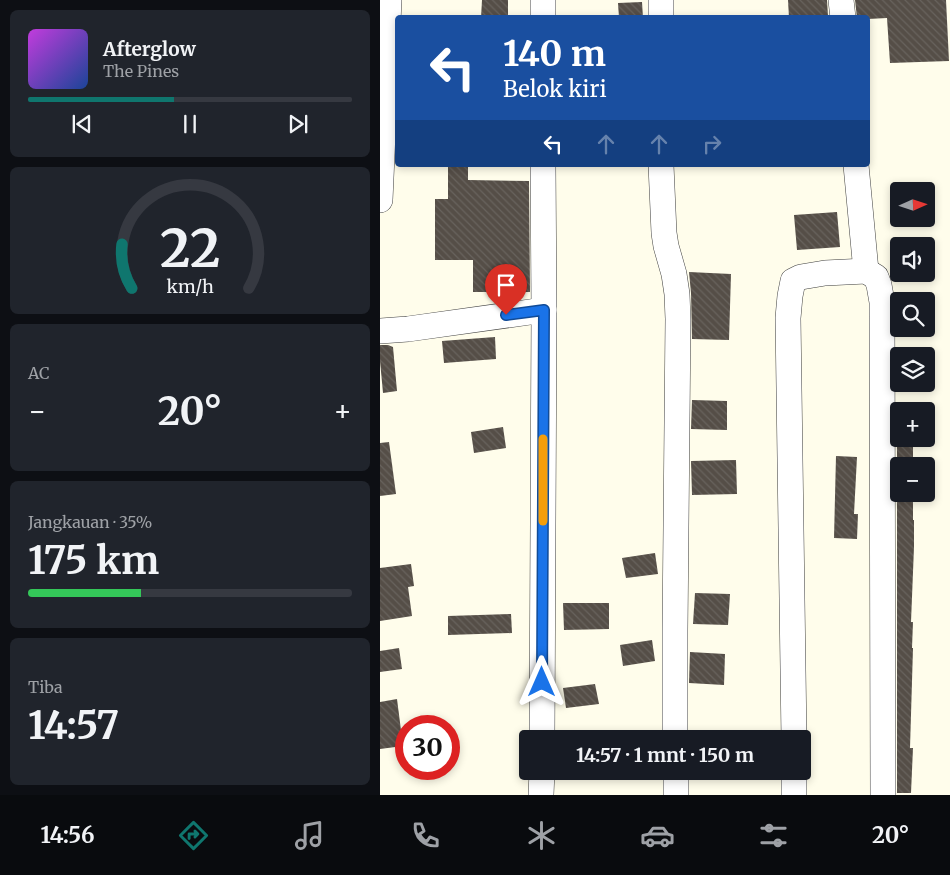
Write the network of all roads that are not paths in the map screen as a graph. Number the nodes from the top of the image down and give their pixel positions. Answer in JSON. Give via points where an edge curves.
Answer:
{"nodes":[{"id":1,"x":390,"y":0,"type":"edge"},
{"id":2,"x":543,"y":0,"type":"edge"},
{"id":3,"x":661,"y":0,"type":"edge"},
{"id":4,"x":841,"y":0,"type":"edge"},
{"id":5,"x":543,"y":15,"type":"edge"},
{"id":6,"x":661,"y":15,"type":"edge"},
{"id":7,"x":842,"y":15,"type":"edge"},
{"id":8,"x":543,"y":167,"type":"edge"},
{"id":9,"x":661,"y":167,"type":"edge"},
{"id":10,"x":856,"y":167,"type":"edge"},
{"id":11,"x":380,"y":200,"type":"edge"},
{"id":12,"x":866,"y":271,"type":"junction"},
{"id":13,"x":544,"y":310,"type":"junction"},
{"id":14,"x":380,"y":331,"type":"edge"},
{"id":15,"x":542,"y":730,"type":"edge"},
{"id":16,"x":675,"y":730,"type":"edge"},
{"id":17,"x":794,"y":730,"type":"edge"},
{"id":18,"x":542,"y":780,"type":"edge"},
{"id":19,"x":676,"y":780,"type":"edge"},
{"id":20,"x":794,"y":780,"type":"edge"},
{"id":21,"x":542,"y":795,"type":"edge"},
{"id":22,"x":676,"y":795,"type":"edge"},
{"id":23,"x":794,"y":795,"type":"edge"},
{"id":24,"x":883,"y":795,"type":"edge"}],
"edges":[{"from":1,"to":11,"type":"street"},
{"from":2,"to":5,"type":"street"},
{"from":3,"to":6,"type":"street"},
{"from":4,"to":7,"type":"street"},
{"from":8,"to":13,"type":"street"},
{"from":9,"to":16,"type":"street","via":[[664,233],[674,274],[678,319]]},
{"from":10,"to":12,"type":"street"},
{"from":12,"to":17,"type":"street","via":[[801,277],[793,281],[790,296]]},
{"from":12,"to":24,"type":"street","via":[[876,277],[882,302]]},
{"from":13,"to":14,"type":"street"},
{"from":13,"to":15,"type":"street"},
{"from":18,"to":21,"type":"street"},
{"from":19,"to":22,"type":"street"},
{"from":20,"to":23,"type":"street"}]}
